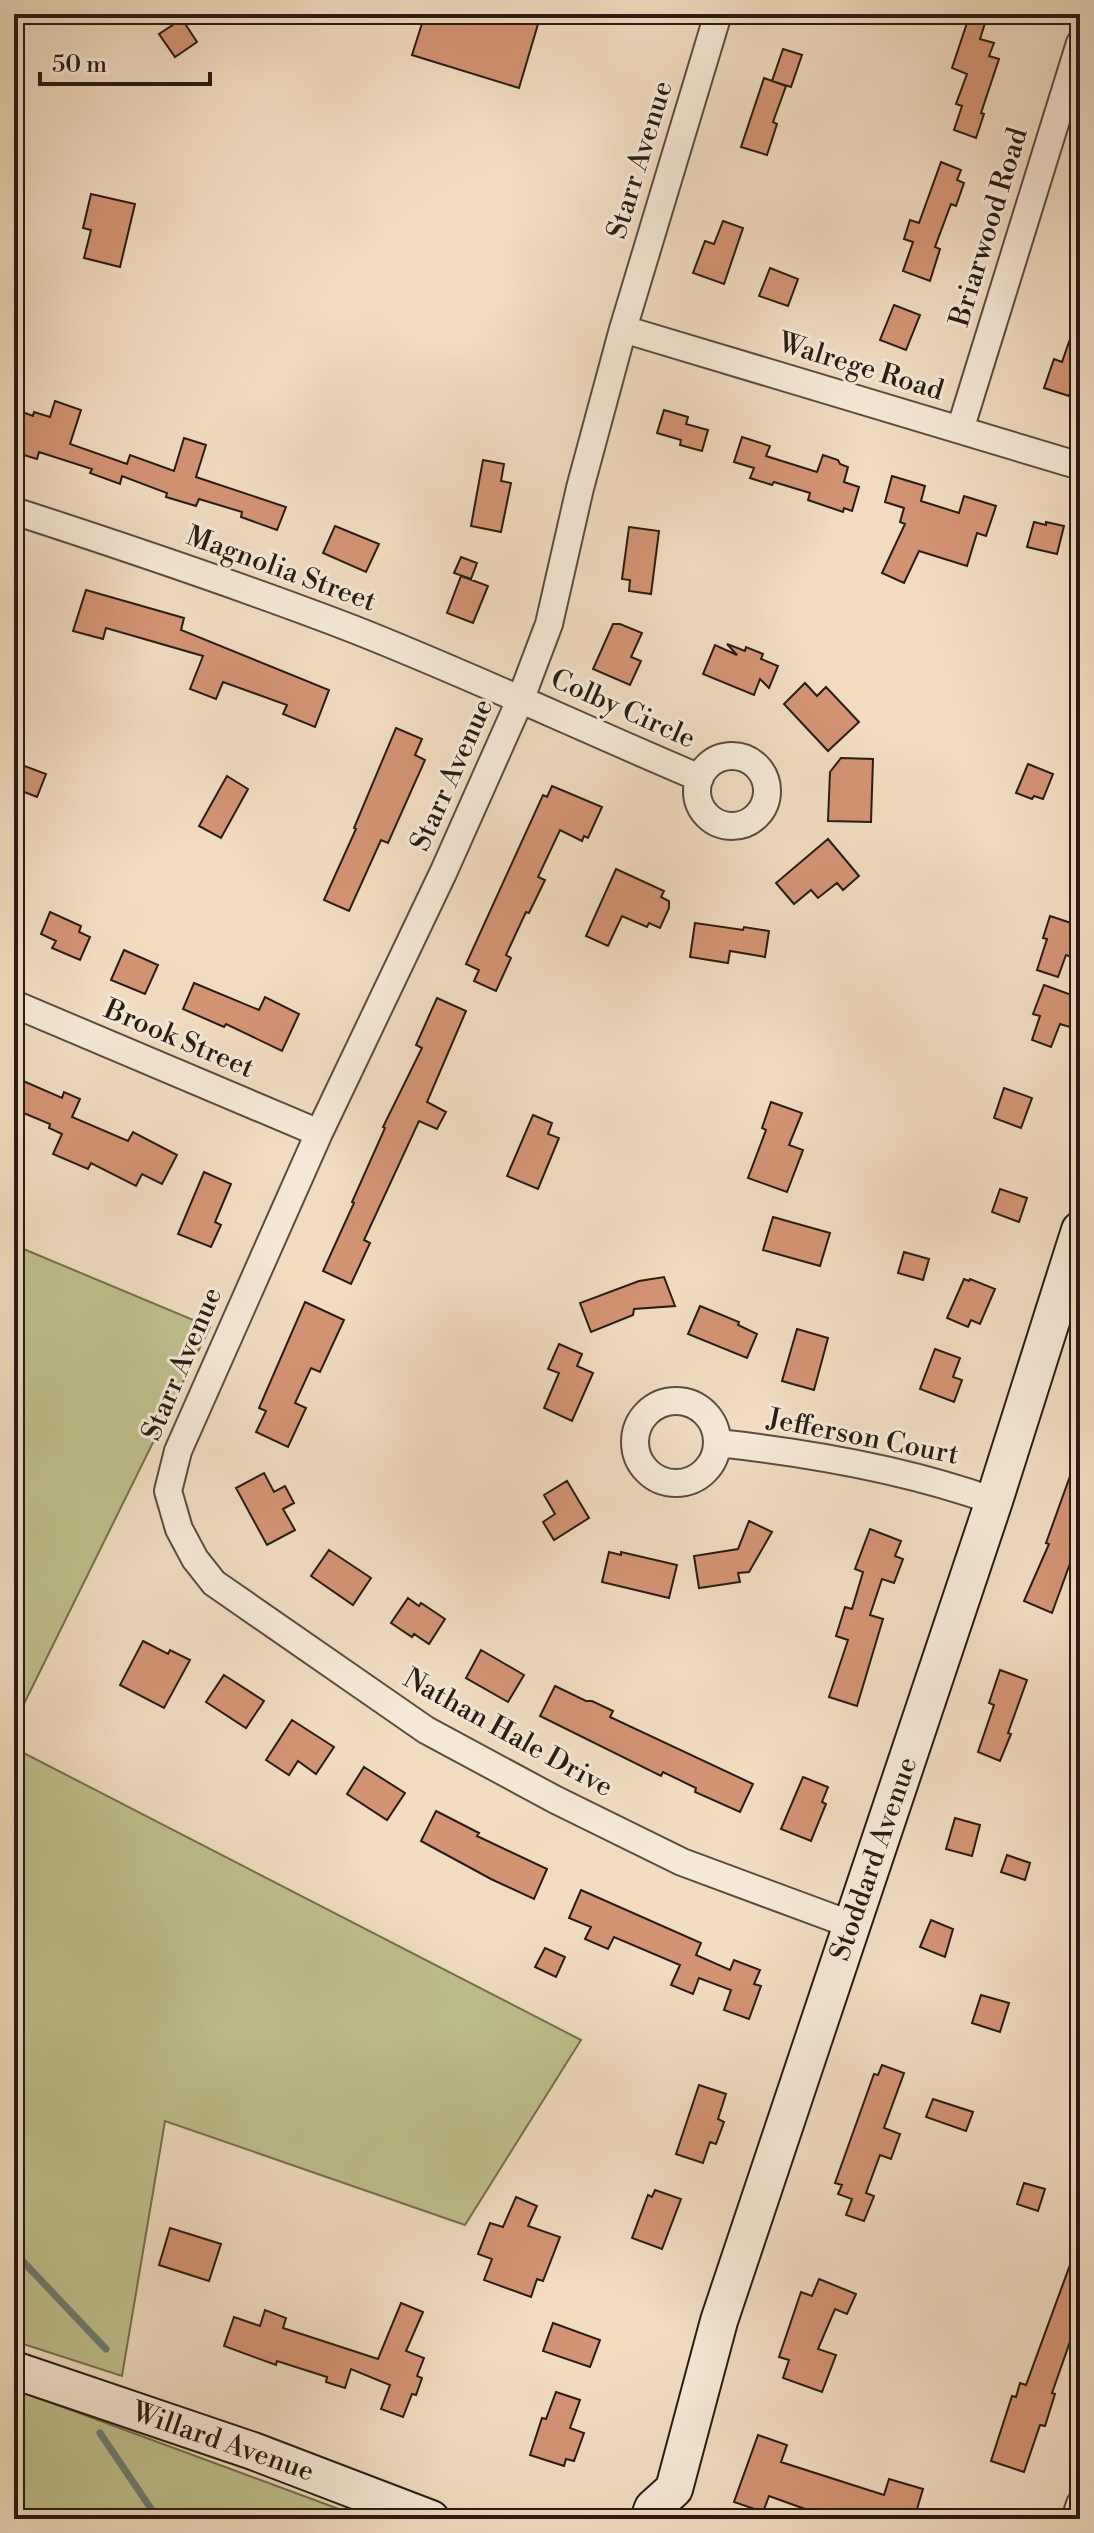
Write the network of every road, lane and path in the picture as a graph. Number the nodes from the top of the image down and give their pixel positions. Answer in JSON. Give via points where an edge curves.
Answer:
{"nodes":[{"id":1,"x":718,"y":14,"type":"edge"},
{"id":2,"x":1080,"y":43,"type":"edge"},
{"id":3,"x":623,"y":329,"type":"junction"},
{"id":4,"x":960,"y":430,"type":"junction"},
{"id":5,"x":1080,"y":466,"type":"edge"},
{"id":6,"x":14,"y":511,"type":"edge"},
{"id":7,"x":521,"y":698,"type":"junction"},
{"id":8,"x":700,"y":778,"type":"dead end"},
{"id":9,"x":14,"y":1004,"type":"edge"},
{"id":10,"x":319,"y":1133,"type":"junction"},
{"id":11,"x":1080,"y":1230,"type":"edge"},
{"id":12,"x":718,"y":1443,"type":"dead end"},
{"id":13,"x":994,"y":1501,"type":"junction"},
{"id":14,"x":179,"y":1529,"type":"joint"},
{"id":15,"x":852,"y":1925,"type":"junction"},
{"id":16,"x":14,"y":2370,"type":"edge"},
{"id":17,"x":679,"y":2504,"type":"edge"},
{"id":18,"x":1080,"y":2504,"type":"edge"},
{"id":19,"x":431,"y":2519,"type":"edge"},
{"id":20,"x":649,"y":2519,"type":"edge"},
{"id":21,"x":1075,"y":2519,"type":"edge"}],
"edges":[{"from":1,"to":3,"type":"street","name":"Starr Avenue"},
{"from":2,"to":4,"type":"street","name":"Briarwood Road"},
{"from":3,"to":4,"type":"street","name":"Walrege Road"},
{"from":3,"to":7,"type":"street","name":"Starr Avenue","via":[[549,624]]},
{"from":4,"to":5,"type":"street","name":"Walrege Road"},
{"from":6,"to":7,"type":"street","name":"Magnolia Street","via":[[221,580]]},
{"from":7,"to":8,"type":"street","name":"Colby Circle"},
{"from":7,"to":10,"type":"street","name":"Starr Avenue"},
{"from":9,"to":10,"type":"street","name":"Brook Street"},
{"from":10,"to":14,"type":"street","name":"Starr Avenue","via":[[178,1451],[168,1491]]},
{"from":11,"to":13,"type":"street","name":"Stoddard Avenue"},
{"from":12,"to":13,"type":"street","name":"Jefferson Court","via":[[894,1470]]},
{"from":13,"to":15,"type":"street","name":"Stoddard Avenue"},
{"from":14,"to":15,"type":"street","name":"Nathan Hale Drive","via":[[214,1583],[426,1730],[682,1862]]},
{"from":15,"to":17,"type":"street","name":"Stoddard Avenue","via":[[719,2321]]},
{"from":16,"to":19,"type":"street","name":"Willard Avenue","via":[[253,2451]]},
{"from":17,"to":20,"type":"street","name":"Stoddard Avenue","via":[[653,2508]]},
{"from":18,"to":21,"type":"street"}]}
